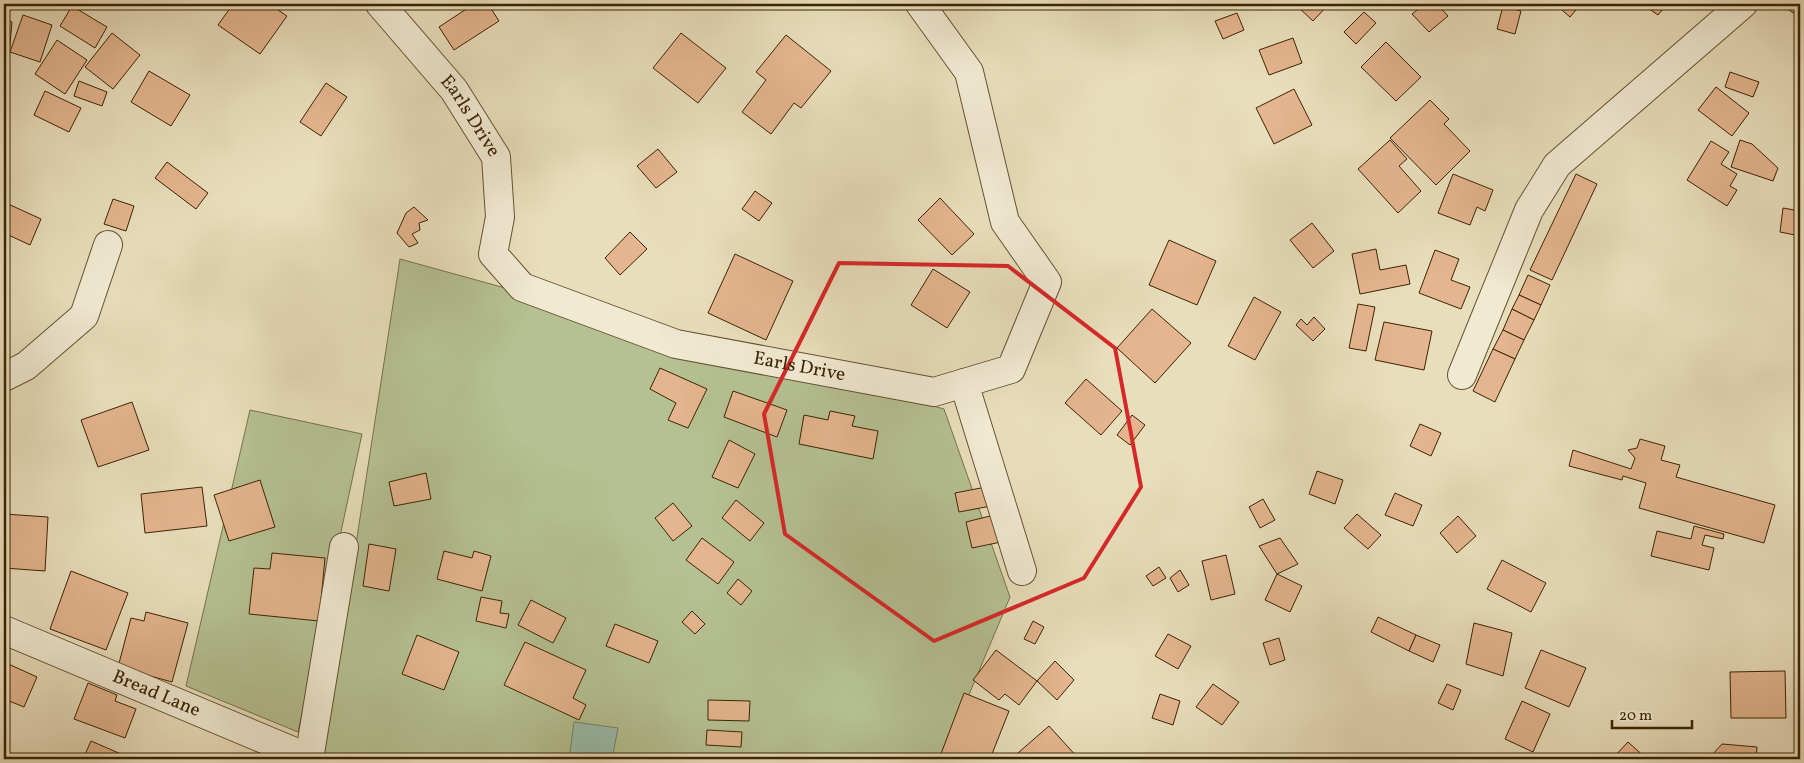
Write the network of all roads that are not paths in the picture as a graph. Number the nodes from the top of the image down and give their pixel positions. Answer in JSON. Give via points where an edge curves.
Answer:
{"nodes":[{"id":1,"x":380,"y":4,"type":"edge"},
{"id":2,"x":920,"y":4,"type":"edge"},
{"id":3,"x":1743,"y":4,"type":"edge"},
{"id":4,"x":108,"y":245,"type":"dead end"},
{"id":5,"x":1462,"y":375,"type":"dead end"},
{"id":6,"x":4,"y":377,"type":"edge"},
{"id":7,"x":964,"y":382,"type":"junction"},
{"id":8,"x":344,"y":547,"type":"dead end"},
{"id":9,"x":1022,"y":571,"type":"dead end"},
{"id":10,"x":4,"y":630,"type":"edge"},
{"id":11,"x":309,"y":759,"type":"edge"}],
"edges":[{"from":1,"to":7,"type":"street","name":"Earls Drive","via":[[454,90],[496,157],[500,217],[493,254],[522,287],[676,344],[934,392]]},
{"from":2,"to":7,"type":"street","name":"Earls Drive","via":[[968,72],[1005,222],[1047,282],[1011,369]]},
{"from":3,"to":5,"type":"street","via":[[1557,165],[1529,210]]},
{"from":4,"to":6,"type":"street","via":[[84,316],[26,366]]},
{"from":7,"to":9,"type":"street"},
{"from":8,"to":11,"type":"street","name":"Bread Lane"},
{"from":10,"to":11,"type":"street","name":"Bread Lane"}]}
